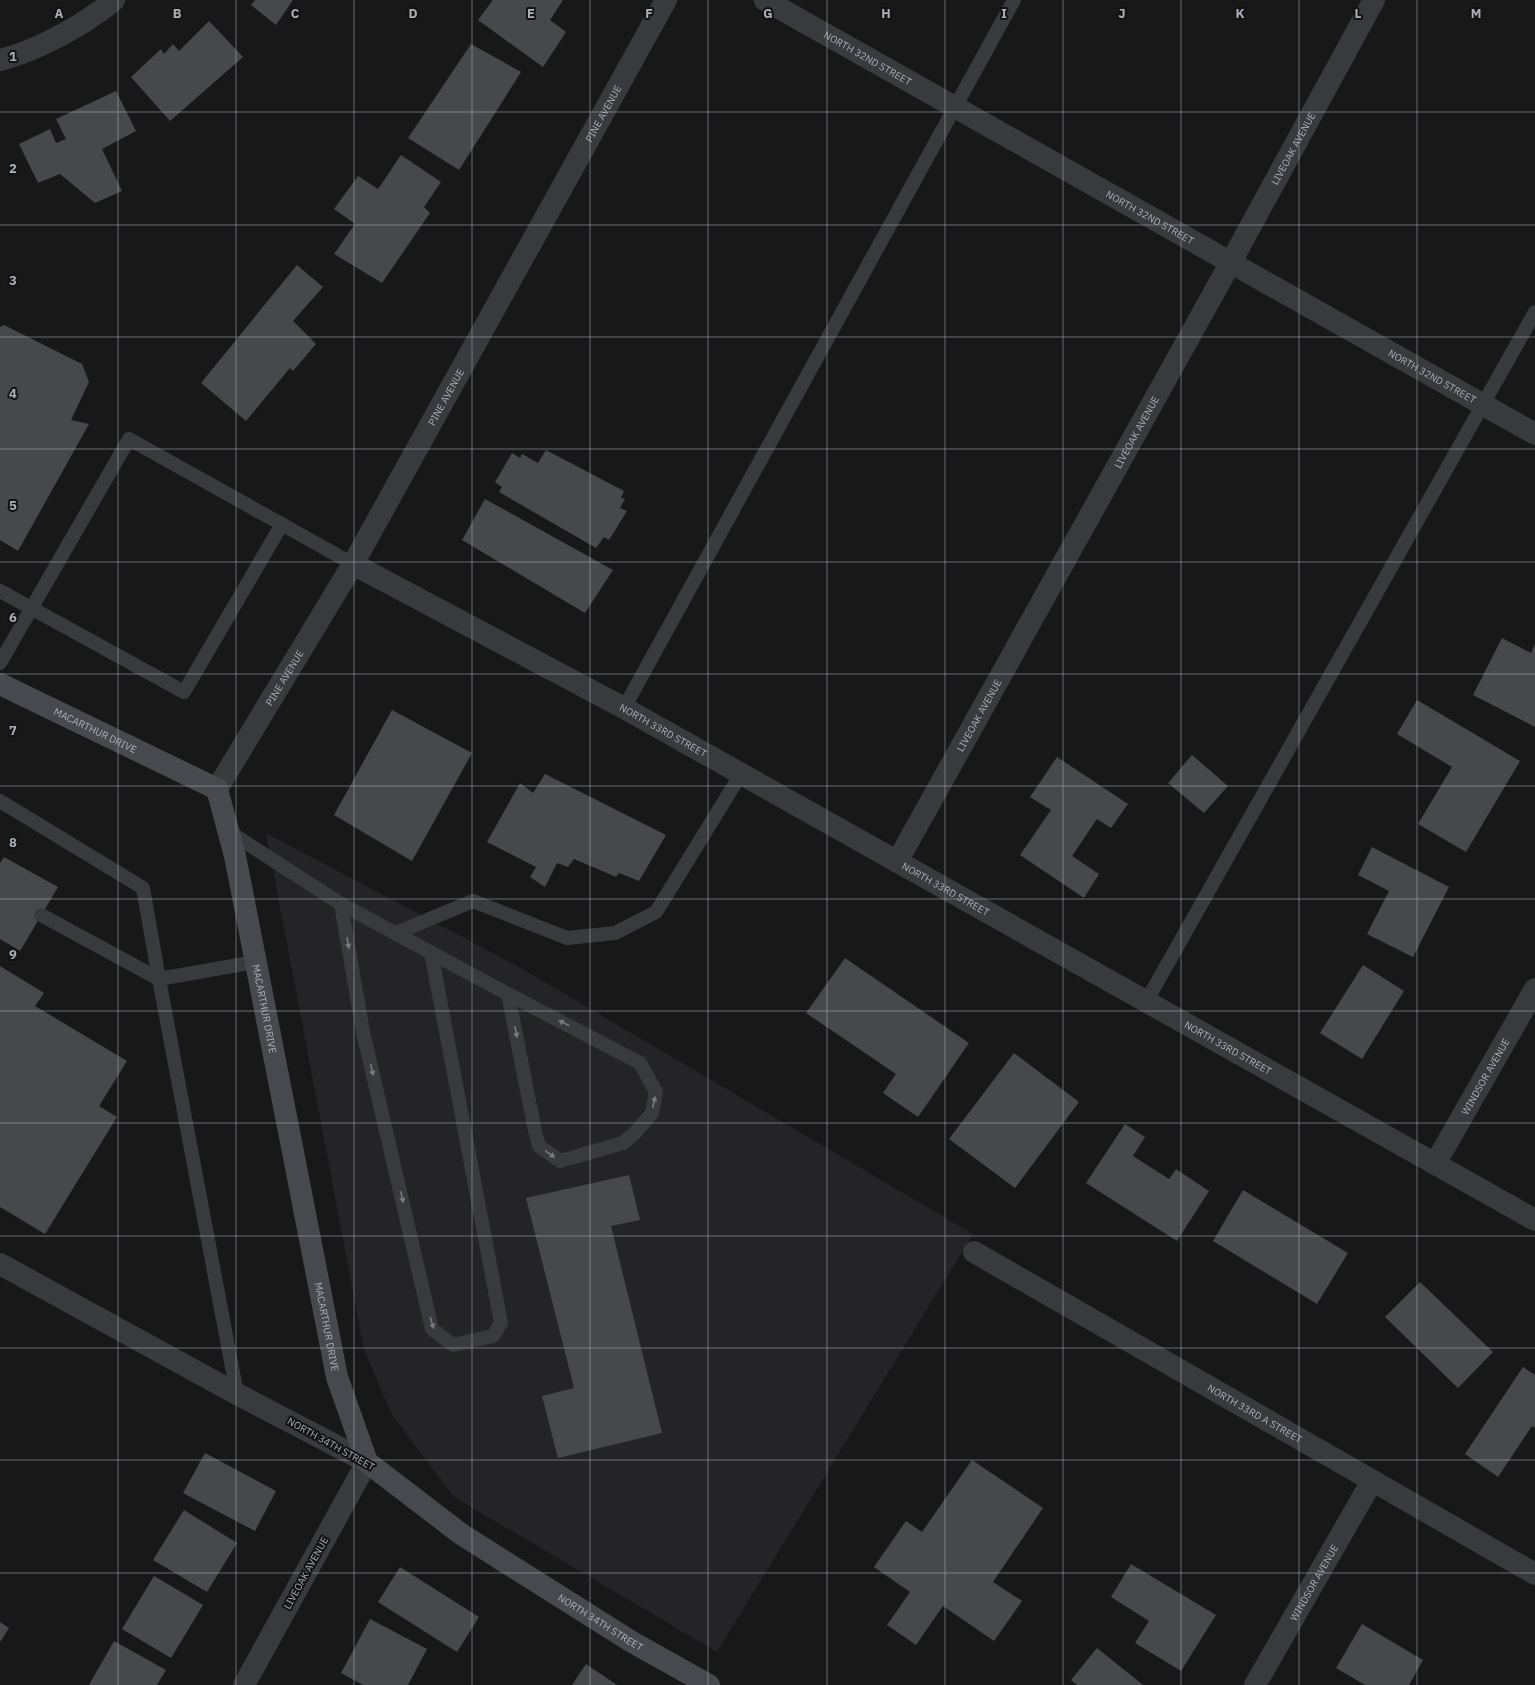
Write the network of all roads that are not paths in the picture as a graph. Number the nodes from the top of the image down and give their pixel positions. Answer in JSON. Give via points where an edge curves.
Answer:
{"nodes":[{"id":1,"x":114,"y":0,"type":"edge"},
{"id":2,"x":666,"y":0,"type":"edge"},
{"id":3,"x":765,"y":0,"type":"edge"},
{"id":4,"x":1014,"y":0,"type":"edge"},
{"id":5,"x":1374,"y":0,"type":"edge"},
{"id":6,"x":0,"y":60,"type":"edge"},
{"id":7,"x":955,"y":107,"type":"junction"},
{"id":8,"x":1231,"y":262,"type":"junction"},
{"id":9,"x":1535,"y":312,"type":"edge"},
{"id":10,"x":1482,"y":404,"type":"junction"},
{"id":11,"x":1535,"y":434,"type":"edge"},
{"id":12,"x":282,"y":524,"type":"junction"},
{"id":13,"x":353,"y":564,"type":"junction"},
{"id":14,"x":0,"y":591,"type":"edge"},
{"id":15,"x":32,"y":608,"type":"junction"},
{"id":16,"x":0,"y":663,"type":"edge"},
{"id":17,"x":0,"y":684,"type":"edge"},
{"id":18,"x":624,"y":708,"type":"junction"},
{"id":19,"x":740,"y":774,"type":"junction"},
{"id":20,"x":218,"y":789,"type":"junction"},
{"id":21,"x":0,"y":801,"type":"edge"},
{"id":22,"x":228,"y":831,"type":"junction"},
{"id":23,"x":897,"y":862,"type":"junction"},
{"id":24,"x":341,"y":904,"type":"junction"},
{"id":25,"x":42,"y":915,"type":"dead end"},
{"id":26,"x":396,"y":934,"type":"junction"},
{"id":27,"x":431,"y":952,"type":"junction"},
{"id":28,"x":255,"y":962,"type":"junction"},
{"id":29,"x":159,"y":979,"type":"junction"},
{"id":30,"x":1535,"y":989,"type":"edge"},
{"id":31,"x":508,"y":994,"type":"junction"},
{"id":32,"x":1146,"y":1002,"type":"junction"},
{"id":33,"x":1435,"y":1164,"type":"junction"},
{"id":34,"x":1535,"y":1220,"type":"edge"},
{"id":35,"x":974,"y":1252,"type":"dead end"},
{"id":36,"x":0,"y":1264,"type":"edge"},
{"id":37,"x":238,"y":1394,"type":"junction"},
{"id":38,"x":368,"y":1462,"type":"junction"},
{"id":39,"x":1372,"y":1481,"type":"junction"},
{"id":40,"x":1535,"y":1574,"type":"edge"},
{"id":41,"x":244,"y":1685,"type":"edge"},
{"id":42,"x":709,"y":1685,"type":"edge"},
{"id":43,"x":1255,"y":1685,"type":"edge"}],
"edges":[{"from":1,"to":6,"type":"street","via":[[43,45]]},
{"from":2,"to":13,"type":"street","name":"PINE AVENUE"},
{"from":3,"to":7,"type":"street","name":"NORTH 32ND STREET"},
{"from":4,"to":7,"type":"lane"},
{"from":5,"to":8,"type":"street","name":"LIVEOAK AVENUE"},
{"from":7,"to":8,"type":"street","name":"NORTH 32ND STREET"},
{"from":7,"to":18,"type":"lane"},
{"from":8,"to":10,"type":"street","name":"NORTH 32ND STREET"},
{"from":8,"to":23,"type":"street","name":"LIVEOAK AVENUE"},
{"from":9,"to":10,"type":"lane"},
{"from":10,"to":11,"type":"street","name":"NORTH 32ND STREET"},
{"from":10,"to":32,"type":"lane"},
{"from":12,"to":13,"type":"lane"},
{"from":12,"to":15,"type":"lane","via":[[184,692]]},
{"from":12,"to":15,"type":"lane","via":[[129,439]]},
{"from":13,"to":18,"type":"street","name":"NORTH 33RD STREET"},
{"from":13,"to":20,"type":"street","name":"PINE AVENUE"},
{"from":14,"to":15,"type":"lane"},
{"from":15,"to":16,"type":"lane"},
{"from":17,"to":20,"type":"street","name":"MACARTHUR DRIVE"},
{"from":18,"to":19,"type":"street","name":"NORTH 33RD STREET"},
{"from":19,"to":23,"type":"street","name":"NORTH 33RD STREET"},
{"from":19,"to":26,"type":"lane","via":[[656,912],[615,934],[567,938],[473,901]]},
{"from":20,"to":22,"type":"street","name":"MACARTHUR DRIVE"},
{"from":21,"to":29,"type":"lane","via":[[144,888]]},
{"from":22,"to":24,"type":"lane"},
{"from":22,"to":28,"type":"street","name":"MACARTHUR DRIVE"},
{"from":23,"to":32,"type":"street","name":"NORTH 33RD STREET"},
{"from":24,"to":26,"type":"lane"},
{"from":24,"to":27,"type":"lane","one_way":true,"via":[[363,1032],[432,1329],[453,1345],[493,1336],[502,1323]]},
{"from":25,"to":29,"type":"lane"},
{"from":26,"to":27,"type":"lane"},
{"from":27,"to":31,"type":"lane"},
{"from":28,"to":29,"type":"lane"},
{"from":28,"to":38,"type":"street","name":"MACARTHUR DRIVE","via":[[337,1378]]},
{"from":29,"to":37,"type":"lane"},
{"from":30,"to":33,"type":"street","name":"WINDSOR AVENUE"},
{"from":31,"to":31,"type":"lane","one_way":true,"via":[[539,1146],[560,1161],[623,1143],[635,1133],[652,1113],[656,1092],[640,1063]]},
{"from":32,"to":33,"type":"street","name":"NORTH 33RD STREET"},
{"from":33,"to":34,"type":"street","name":"NORTH 33RD STREET"},
{"from":35,"to":39,"type":"street","name":"NORTH 33RD A STREET"},
{"from":36,"to":37,"type":"street","name":"NORTH 34TH STREET"},
{"from":37,"to":38,"type":"street","name":"NORTH 34TH STREET"},
{"from":38,"to":41,"type":"street","name":"LIVEOAK AVENUE"},
{"from":38,"to":42,"type":"street","name":"NORTH 34TH STREET","via":[[461,1534],[632,1642]]},
{"from":39,"to":40,"type":"street","name":"NORTH 33RD A STREET"},
{"from":39,"to":43,"type":"street","name":"WINDSOR AVENUE"}]}
